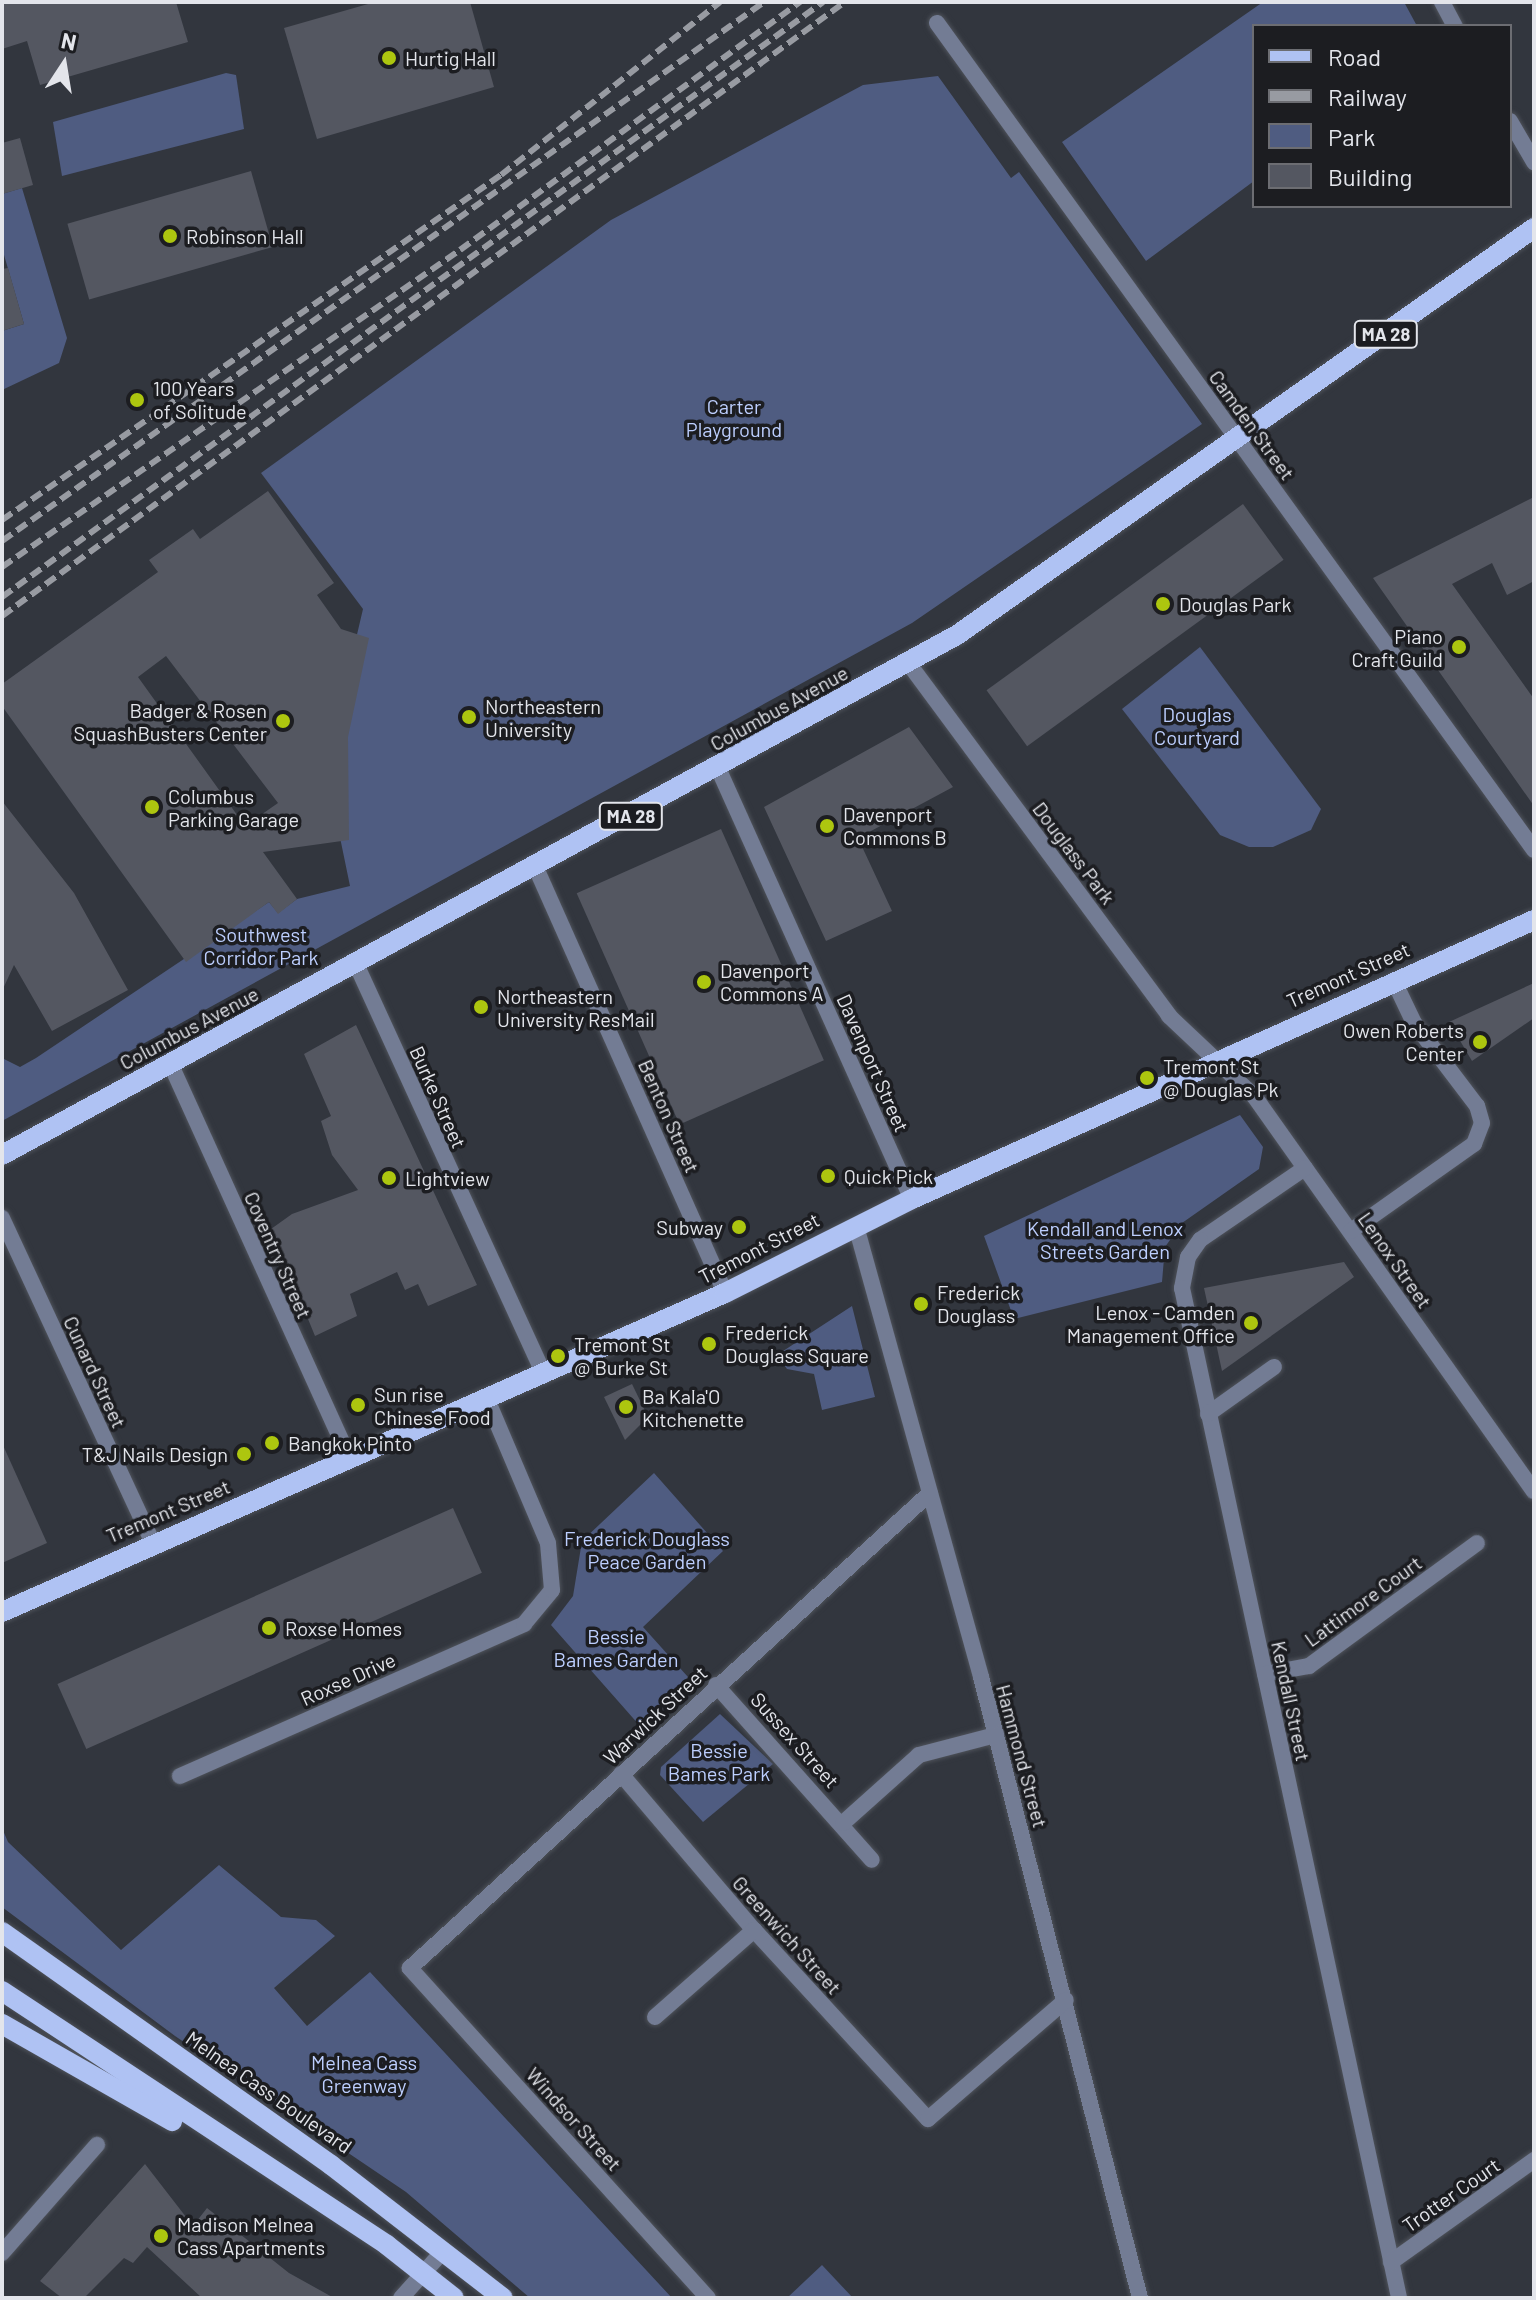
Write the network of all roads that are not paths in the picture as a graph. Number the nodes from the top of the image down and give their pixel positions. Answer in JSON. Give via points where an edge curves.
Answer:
{"nodes":[{"id":1,"x":1442,"y":2,"type":"edge"},
{"id":2,"x":937,"y":23,"type":"dead end"},
{"id":3,"x":1454,"y":24,"type":"edge"},
{"id":4,"x":1512,"y":124,"type":"edge"},
{"id":5,"x":1534,"y":162,"type":"edge"},
{"id":6,"x":1534,"y":228,"type":"edge"},
{"id":7,"x":1238,"y":440,"type":"junction"},
{"id":8,"x":909,"y":664,"type":"junction"},
{"id":9,"x":718,"y":768,"type":"junction"},
{"id":10,"x":1534,"y":850,"type":"edge"},
{"id":11,"x":536,"y":868,"type":"junction"},
{"id":12,"x":1534,"y":920,"type":"edge"},
{"id":13,"x":357,"y":966,"type":"junction"},
{"id":14,"x":1394,"y":981,"type":"junction"},
{"id":15,"x":1214,"y":1060,"type":"junction"},
{"id":16,"x":171,"y":1065,"type":"junction"},
{"id":17,"x":2,"y":1155,"type":"edge"},
{"id":18,"x":1305,"y":1168,"type":"junction"},
{"id":19,"x":912,"y":1199,"type":"junction"},
{"id":20,"x":2,"y":1218,"type":"edge"},
{"id":21,"x":856,"y":1226,"type":"junction"},
{"id":22,"x":1351,"y":1231,"type":"junction"},
{"id":23,"x":725,"y":1293,"type":"junction"},
{"id":24,"x":1274,"y":1367,"type":"dead end"},
{"id":25,"x":544,"y":1375,"type":"junction"},
{"id":26,"x":487,"y":1399,"type":"junction"},
{"id":27,"x":1208,"y":1414,"type":"junction"},
{"id":28,"x":350,"y":1460,"type":"junction"},
{"id":29,"x":1534,"y":1491,"type":"edge"},
{"id":30,"x":930,"y":1493,"type":"junction"},
{"id":31,"x":153,"y":1543,"type":"junction"},
{"id":32,"x":1477,"y":1543,"type":"dead end"},
{"id":33,"x":2,"y":1612,"type":"edge"},
{"id":34,"x":1265,"y":1674,"type":"junction"},
{"id":35,"x":716,"y":1685,"type":"junction"},
{"id":36,"x":996,"y":1735,"type":"junction"},
{"id":37,"x":621,"y":1774,"type":"junction"},
{"id":38,"x":180,"y":1776,"type":"dead end"},
{"id":39,"x":843,"y":1823,"type":"junction"},
{"id":40,"x":872,"y":1860,"type":"dead end"},
{"id":41,"x":754,"y":1930,"type":"junction"},
{"id":42,"x":2,"y":1932,"type":"edge"},
{"id":43,"x":410,"y":1968,"type":"joint"},
{"id":44,"x":2,"y":1991,"type":"edge"},
{"id":45,"x":1066,"y":2000,"type":"junction"},
{"id":46,"x":655,"y":2017,"type":"dead end"},
{"id":47,"x":2,"y":2024,"type":"edge"},
{"id":48,"x":97,"y":2145,"type":"dead end"},
{"id":49,"x":250,"y":2157,"type":"junction"},
{"id":50,"x":1534,"y":2160,"type":"edge"},
{"id":51,"x":444,"y":2250,"type":"junction"},
{"id":52,"x":2,"y":2253,"type":"edge"},
{"id":53,"x":1391,"y":2262,"type":"junction"},
{"id":54,"x":424,"y":2273,"type":"junction"},
{"id":55,"x":401,"y":2298,"type":"edge"},
{"id":56,"x":454,"y":2298,"type":"edge"},
{"id":57,"x":503,"y":2298,"type":"edge"},
{"id":58,"x":708,"y":2298,"type":"edge"},
{"id":59,"x":1140,"y":2298,"type":"edge"},
{"id":60,"x":1399,"y":2298,"type":"edge"}],
"edges":[{"from":1,"to":3,"type":"street"},
{"from":2,"to":7,"type":"street","name":"Camden Street"},
{"from":4,"to":5,"type":"street"},
{"from":6,"to":7,"type":"main road","name":"Columbus Avenue","number":"MA 28"},
{"from":7,"to":8,"type":"main road","name":"Columbus Avenue","number":"MA 28"},
{"from":7,"to":10,"type":"street","name":"Camden Street"},
{"from":8,"to":9,"type":"main road","name":"Columbus Avenue","number":"MA 28"},
{"from":8,"to":15,"type":"street","name":"Douglass Park","via":[[1169,1016]]},
{"from":9,"to":11,"type":"main road","name":"Columbus Avenue","number":"MA 28"},
{"from":9,"to":19,"type":"street","name":"Davenport Street"},
{"from":11,"to":13,"type":"main road","name":"Columbus Avenue","number":"MA 28"},
{"from":11,"to":23,"type":"street","name":"Benton Street"},
{"from":12,"to":14,"type":"main road","name":"Tremont Street"},
{"from":13,"to":16,"type":"main road","name":"Columbus Avenue","number":"MA 28"},
{"from":13,"to":25,"type":"street","name":"Burke Street"},
{"from":14,"to":15,"type":"main road","name":"Tremont Street"},
{"from":14,"to":22,"type":"street","via":[[1414,1023],[1477,1106],[1482,1123],[1474,1144]]},
{"from":15,"to":18,"type":"street","name":"Lenox Street","via":[[1254,1096]]},
{"from":15,"to":19,"type":"main road","name":"Tremont Street"},
{"from":16,"to":17,"type":"main road","name":"Columbus Avenue","number":"MA 28"},
{"from":16,"to":28,"type":"street","name":"Coventry Street"},
{"from":18,"to":22,"type":"street","name":"Lenox Street"},
{"from":18,"to":27,"type":"street","name":"Kendall Street","via":[[1205,1236],[1188,1257],[1182,1288]]},
{"from":19,"to":21,"type":"main road","name":"Tremont Street"},
{"from":20,"to":31,"type":"street","name":"Cunard Street"},
{"from":21,"to":23,"type":"main road","name":"Tremont Street"},
{"from":21,"to":30,"type":"street","name":"Hammond Street"},
{"from":22,"to":29,"type":"street","name":"Lenox Street"},
{"from":23,"to":25,"type":"main road","name":"Tremont Street"},
{"from":24,"to":27,"type":"street"},
{"from":25,"to":26,"type":"main road","name":"Tremont Street"},
{"from":26,"to":28,"type":"main road","name":"Tremont Street"},
{"from":26,"to":38,"type":"street","name":"Roxse Drive","via":[[548,1543],[552,1590],[524,1624]]},
{"from":27,"to":34,"type":"street","name":"Kendall Street"},
{"from":28,"to":31,"type":"main road","name":"Tremont Street"},
{"from":30,"to":35,"type":"street","name":"Warwick Street"},
{"from":30,"to":36,"type":"street","name":"Hammond Street"},
{"from":31,"to":33,"type":"main road","name":"Tremont Street"},
{"from":32,"to":34,"type":"street","name":"Lattimore Court","via":[[1309,1666]]},
{"from":34,"to":53,"type":"street","name":"Kendall Street"},
{"from":35,"to":37,"type":"street","name":"Warwick Street"},
{"from":35,"to":39,"type":"street","name":"Sussex Street"},
{"from":36,"to":39,"type":"street","via":[[919,1755]]},
{"from":36,"to":45,"type":"street","name":"Hammond Street"},
{"from":37,"to":41,"type":"street","name":"Greenwich Street"},
{"from":37,"to":43,"type":"street","name":"Warwick Street"},
{"from":39,"to":40,"type":"street","name":"Sussex Street"},
{"from":41,"to":45,"type":"street","name":"Greenwich Street","via":[[928,2119]]},
{"from":41,"to":46,"type":"street"},
{"from":42,"to":51,"type":"main road","name":"Melnea Cass Boulevard"},
{"from":43,"to":58,"type":"street","name":"Windsor Street"},
{"from":44,"to":49,"type":"main road"},
{"from":45,"to":59,"type":"street","name":"Hammond Street"},
{"from":47,"to":49,"type":"main road","via":[[199,2136]]},
{"from":48,"to":52,"type":"street"},
{"from":49,"to":54,"type":"main road"},
{"from":50,"to":53,"type":"street","name":"Trotter Court"},
{"from":51,"to":54,"type":"street"},
{"from":51,"to":57,"type":"main road","name":"Melnea Cass Boulevard"},
{"from":53,"to":60,"type":"street","name":"Kendall Street"},
{"from":54,"to":55,"type":"street"},
{"from":54,"to":56,"type":"main road"}]}
